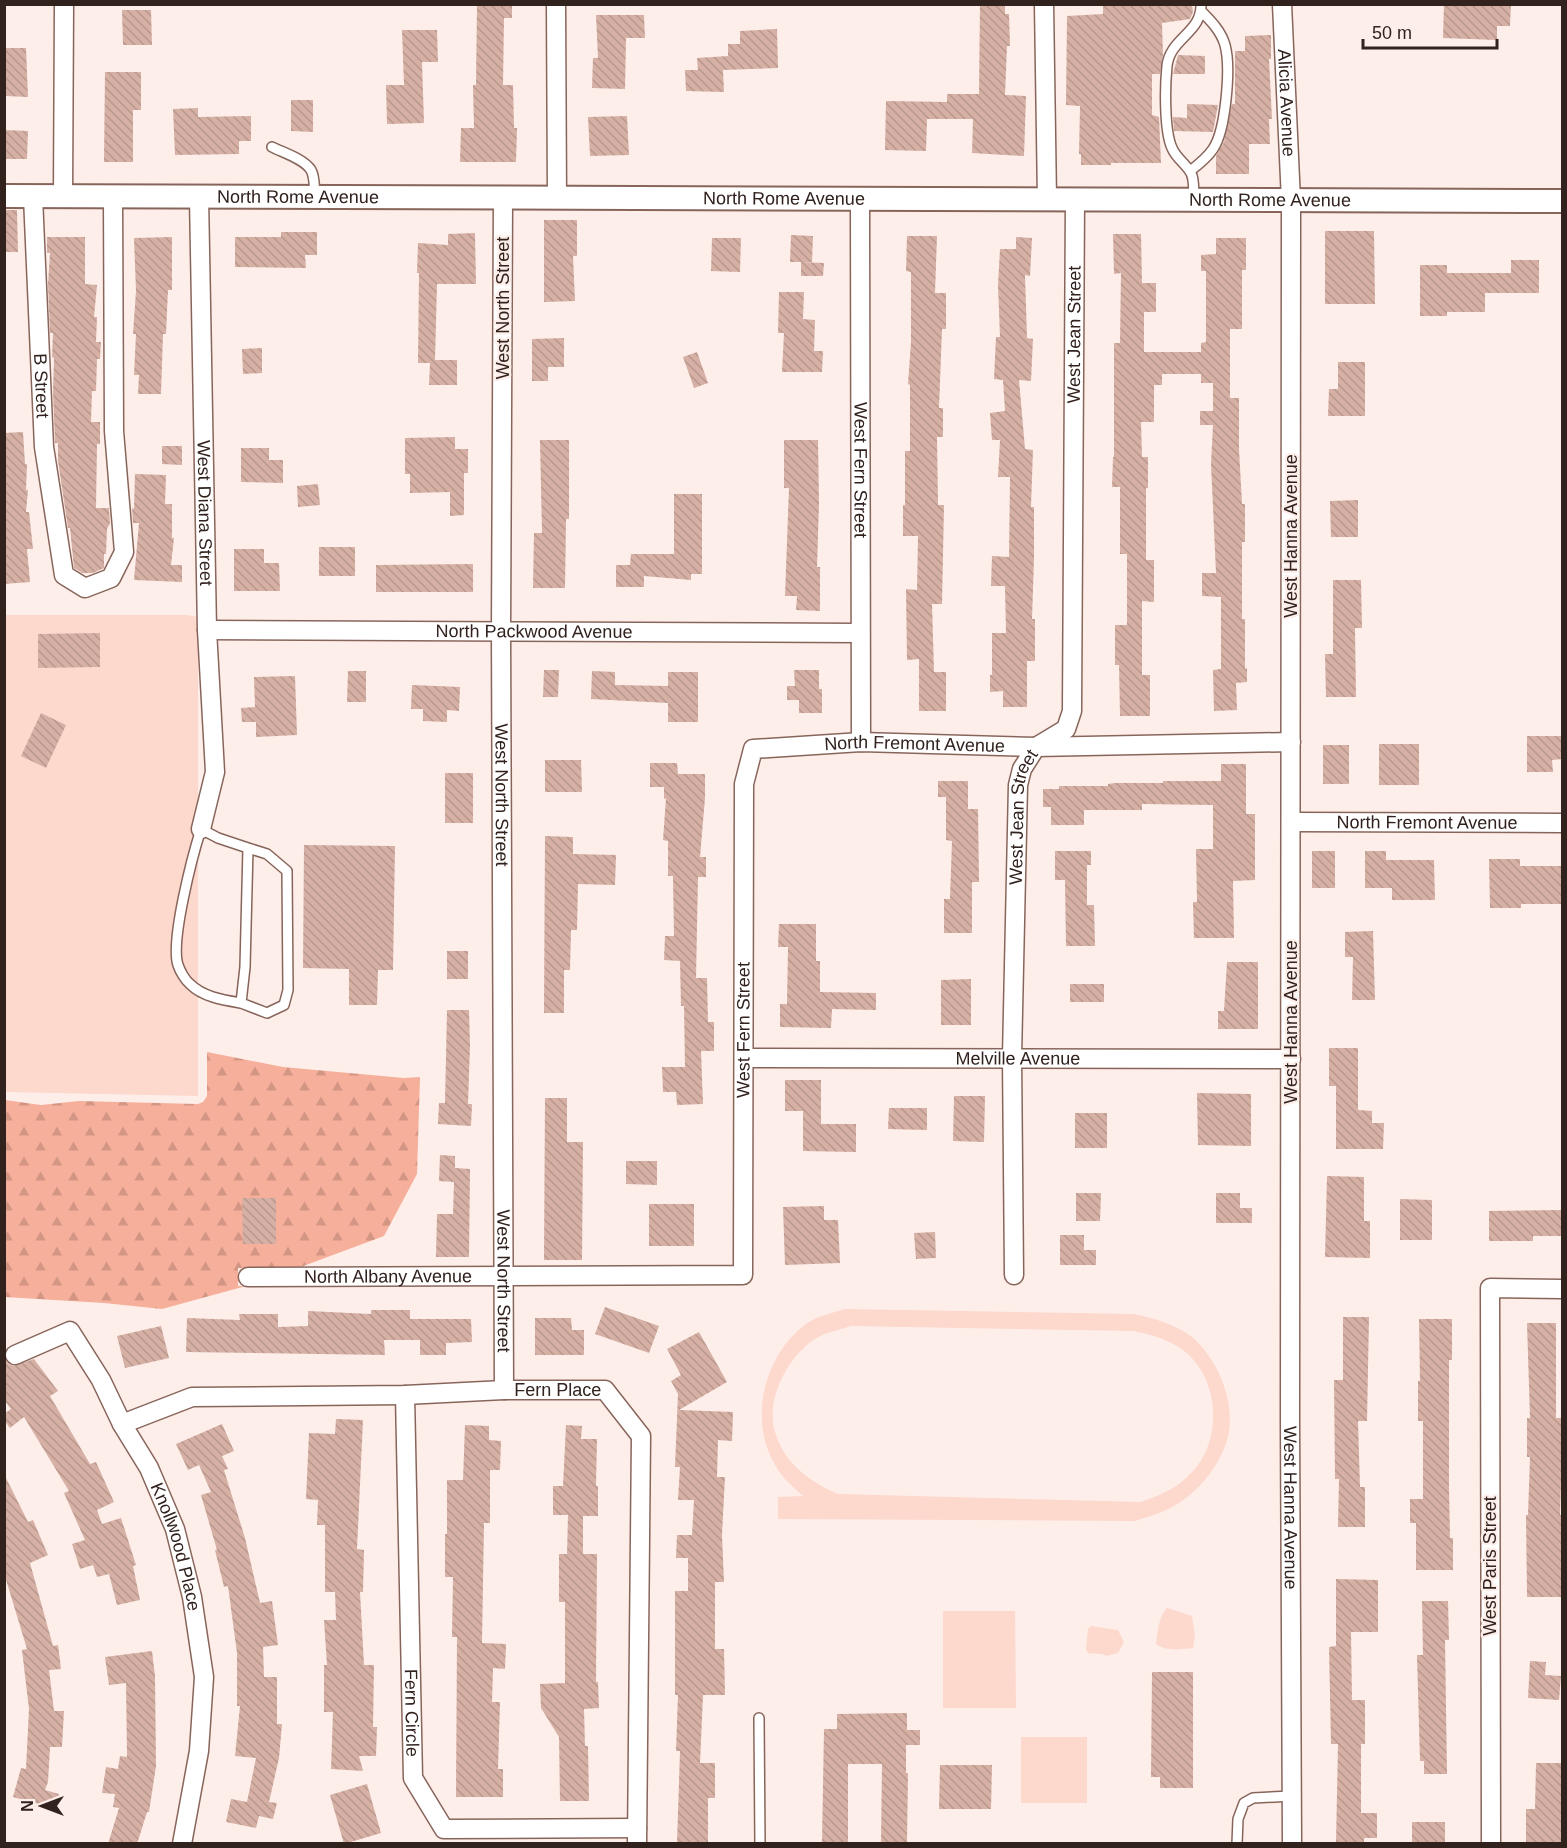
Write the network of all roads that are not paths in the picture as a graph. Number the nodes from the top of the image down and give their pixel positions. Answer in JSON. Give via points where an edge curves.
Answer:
{"nodes":[{"id":1,"x":64,"y":4,"type":"edge"},
{"id":2,"x":555,"y":4,"type":"edge"},
{"id":3,"x":1044,"y":4,"type":"edge"},
{"id":4,"x":1282,"y":4,"type":"edge"},
{"id":5,"x":1201,"y":8,"type":"edge"},
{"id":6,"x":272,"y":147,"type":"dead end"},
{"id":7,"x":1190,"y":171,"type":"junction"},
{"id":8,"x":4,"y":196,"type":"edge"},
{"id":9,"x":63,"y":196,"type":"junction"},
{"id":10,"x":113,"y":196,"type":"junction"},
{"id":11,"x":33,"y":197,"type":"junction"},
{"id":12,"x":199,"y":197,"type":"junction"},
{"id":13,"x":315,"y":198,"type":"junction"},
{"id":14,"x":503,"y":198,"type":"junction"},
{"id":15,"x":557,"y":199,"type":"junction"},
{"id":16,"x":860,"y":200,"type":"junction"},
{"id":17,"x":1047,"y":200,"type":"junction"},
{"id":18,"x":1075,"y":200,"type":"junction"},
{"id":19,"x":1194,"y":200,"type":"junction"},
{"id":20,"x":1291,"y":201,"type":"junction"},
{"id":21,"x":1563,"y":201,"type":"edge"},
{"id":22,"x":207,"y":630,"type":"junction"},
{"id":23,"x":501,"y":632,"type":"junction"},
{"id":24,"x":860,"y":633,"type":"junction"},
{"id":25,"x":861,"y":742,"type":"junction"},
{"id":26,"x":1291,"y":742,"type":"junction"},
{"id":27,"x":1036,"y":747,"type":"junction"},
{"id":28,"x":744,"y":784,"type":"joint"},
{"id":29,"x":1291,"y":822,"type":"junction"},
{"id":30,"x":1563,"y":824,"type":"edge"},
{"id":31,"x":201,"y":829,"type":"junction"},
{"id":32,"x":248,"y":848,"type":"junction"},
{"id":33,"x":241,"y":1003,"type":"junction"},
{"id":34,"x":1012,"y":1057,"type":"junction"},
{"id":35,"x":744,"y":1058,"type":"junction"},
{"id":36,"x":1292,"y":1059,"type":"junction"},
{"id":37,"x":743,"y":1275,"type":"joint"},
{"id":38,"x":1014,"y":1275,"type":"dead end"},
{"id":39,"x":504,"y":1276,"type":"junction"},
{"id":40,"x":248,"y":1277,"type":"dead end"},
{"id":41,"x":1563,"y":1289,"type":"edge"},
{"id":42,"x":15,"y":1355,"type":"dead end"},
{"id":43,"x":504,"y":1390,"type":"junction"},
{"id":44,"x":405,"y":1395,"type":"junction"},
{"id":45,"x":122,"y":1424,"type":"junction"},
{"id":46,"x":759,"y":1718,"type":"dead end"},
{"id":47,"x":1292,"y":1796,"type":"junction"},
{"id":48,"x":637,"y":1836,"type":"edge"},
{"id":49,"x":182,"y":1844,"type":"edge"},
{"id":50,"x":760,"y":1844,"type":"edge"},
{"id":51,"x":1238,"y":1844,"type":"edge"},
{"id":52,"x":1292,"y":1844,"type":"edge"},
{"id":53,"x":1491,"y":1844,"type":"edge"}],
"edges":[{"from":1,"to":9,"type":"street"},
{"from":2,"to":15,"type":"street"},
{"from":3,"to":17,"type":"street"},
{"from":4,"to":20,"type":"street","name":"Alicia Avenue"},
{"from":5,"to":7,"type":"lane","via":[[1197,25],[1175,45],[1167,64],[1171,146]]},
{"from":5,"to":7,"type":"lane","via":[[1225,44],[1224,118],[1214,149]]},
{"from":6,"to":13,"type":"lane","via":[[311,171]]},
{"from":7,"to":19,"type":"lane"},
{"from":8,"to":11,"type":"street","name":"North Rome Avenue"},
{"from":9,"to":10,"type":"street","name":"North Rome Avenue"},
{"from":9,"to":11,"type":"street","name":"North Rome Avenue"},
{"from":10,"to":11,"type":"street","name":"B Street","via":[[114,431],[124,552],[111,578],[85,588],[64,575],[44,447]]},
{"from":10,"to":12,"type":"street","name":"North Rome Avenue"},
{"from":12,"to":13,"type":"street","name":"North Rome Avenue"},
{"from":12,"to":22,"type":"street","name":"West Diana Street"},
{"from":13,"to":14,"type":"street","name":"North Rome Avenue"},
{"from":14,"to":15,"type":"street","name":"North Rome Avenue"},
{"from":14,"to":23,"type":"street","name":"West North Street"},
{"from":15,"to":16,"type":"street","name":"North Rome Avenue"},
{"from":16,"to":17,"type":"street","name":"North Rome Avenue"},
{"from":16,"to":24,"type":"street","name":"West Fern Street"},
{"from":17,"to":18,"type":"street","name":"North Rome Avenue"},
{"from":18,"to":19,"type":"street","name":"North Rome Avenue"},
{"from":18,"to":27,"type":"street","name":"West Jean Street","via":[[1072,711],[1066,729]]},
{"from":19,"to":20,"type":"street","name":"North Rome Avenue"},
{"from":20,"to":21,"type":"street","name":"North Rome Avenue"},
{"from":20,"to":26,"type":"street","name":"West Hanna Avenue"},
{"from":22,"to":23,"type":"street","name":"North Packwood Avenue"},
{"from":22,"to":31,"type":"street","name":"West Diana Street","via":[[215,772]]},
{"from":23,"to":24,"type":"street","name":"North Packwood Avenue"},
{"from":23,"to":39,"type":"street","name":"West North Street"},
{"from":24,"to":25,"type":"street","name":"West Fern Street"},
{"from":25,"to":27,"type":"street","name":"North Fremont Avenue"},
{"from":25,"to":28,"type":"street","name":"North Fremont Avenue","via":[[753,749]]},
{"from":26,"to":27,"type":"street","name":"North Fremont Avenue"},
{"from":26,"to":29,"type":"street","name":"West Hanna Avenue"},
{"from":27,"to":34,"type":"street","name":"West Jean Street","via":[[1022,769],[1018,785]]},
{"from":28,"to":35,"type":"street","name":"West Fern Street"},
{"from":29,"to":30,"type":"street","name":"North Fremont Avenue"},
{"from":29,"to":36,"type":"street","name":"West Hanna Avenue"},
{"from":31,"to":32,"type":"lane"},
{"from":31,"to":33,"type":"lane","via":[[190,863],[177,964],[198,991]]},
{"from":32,"to":33,"type":"lane"},
{"from":32,"to":33,"type":"lane","via":[[267,854],[287,871],[288,990],[284,1005],[267,1013]]},
{"from":34,"to":35,"type":"street","name":"Melville Avenue"},
{"from":34,"to":36,"type":"street","name":"Melville Avenue"},
{"from":34,"to":38,"type":"street","name":"West Jean Street"},
{"from":35,"to":37,"type":"street","name":"West Fern Street"},
{"from":36,"to":47,"type":"street","name":"West Hanna Avenue"},
{"from":37,"to":39,"type":"street","name":"North Albany Avenue"},
{"from":39,"to":40,"type":"street","name":"North Albany Avenue"},
{"from":39,"to":43,"type":"street","name":"West North Street"},
{"from":41,"to":53,"type":"street","name":"West Paris Street","via":[[1490,1288]]},
{"from":42,"to":45,"type":"street","name":"Knollwood Place","via":[[70,1331],[101,1380]]},
{"from":43,"to":44,"type":"street","name":"Fern Place"},
{"from":43,"to":48,"type":"street","name":"Fern Place","via":[[605,1390],[641,1436]]},
{"from":44,"to":45,"type":"street","name":"Fern Place","via":[[192,1397]]},
{"from":44,"to":48,"type":"street","name":"Fern Circle","via":[[413,1778],[444,1829]]},
{"from":45,"to":49,"type":"street","name":"Knollwood Place","via":[[149,1468],[175,1529],[192,1597],[204,1677],[199,1751]]},
{"from":46,"to":50,"type":"lane"},
{"from":47,"to":51,"type":"lane","via":[[1253,1798],[1244,1803],[1238,1819]]},
{"from":47,"to":52,"type":"street","name":"West Hanna Avenue"}]}
